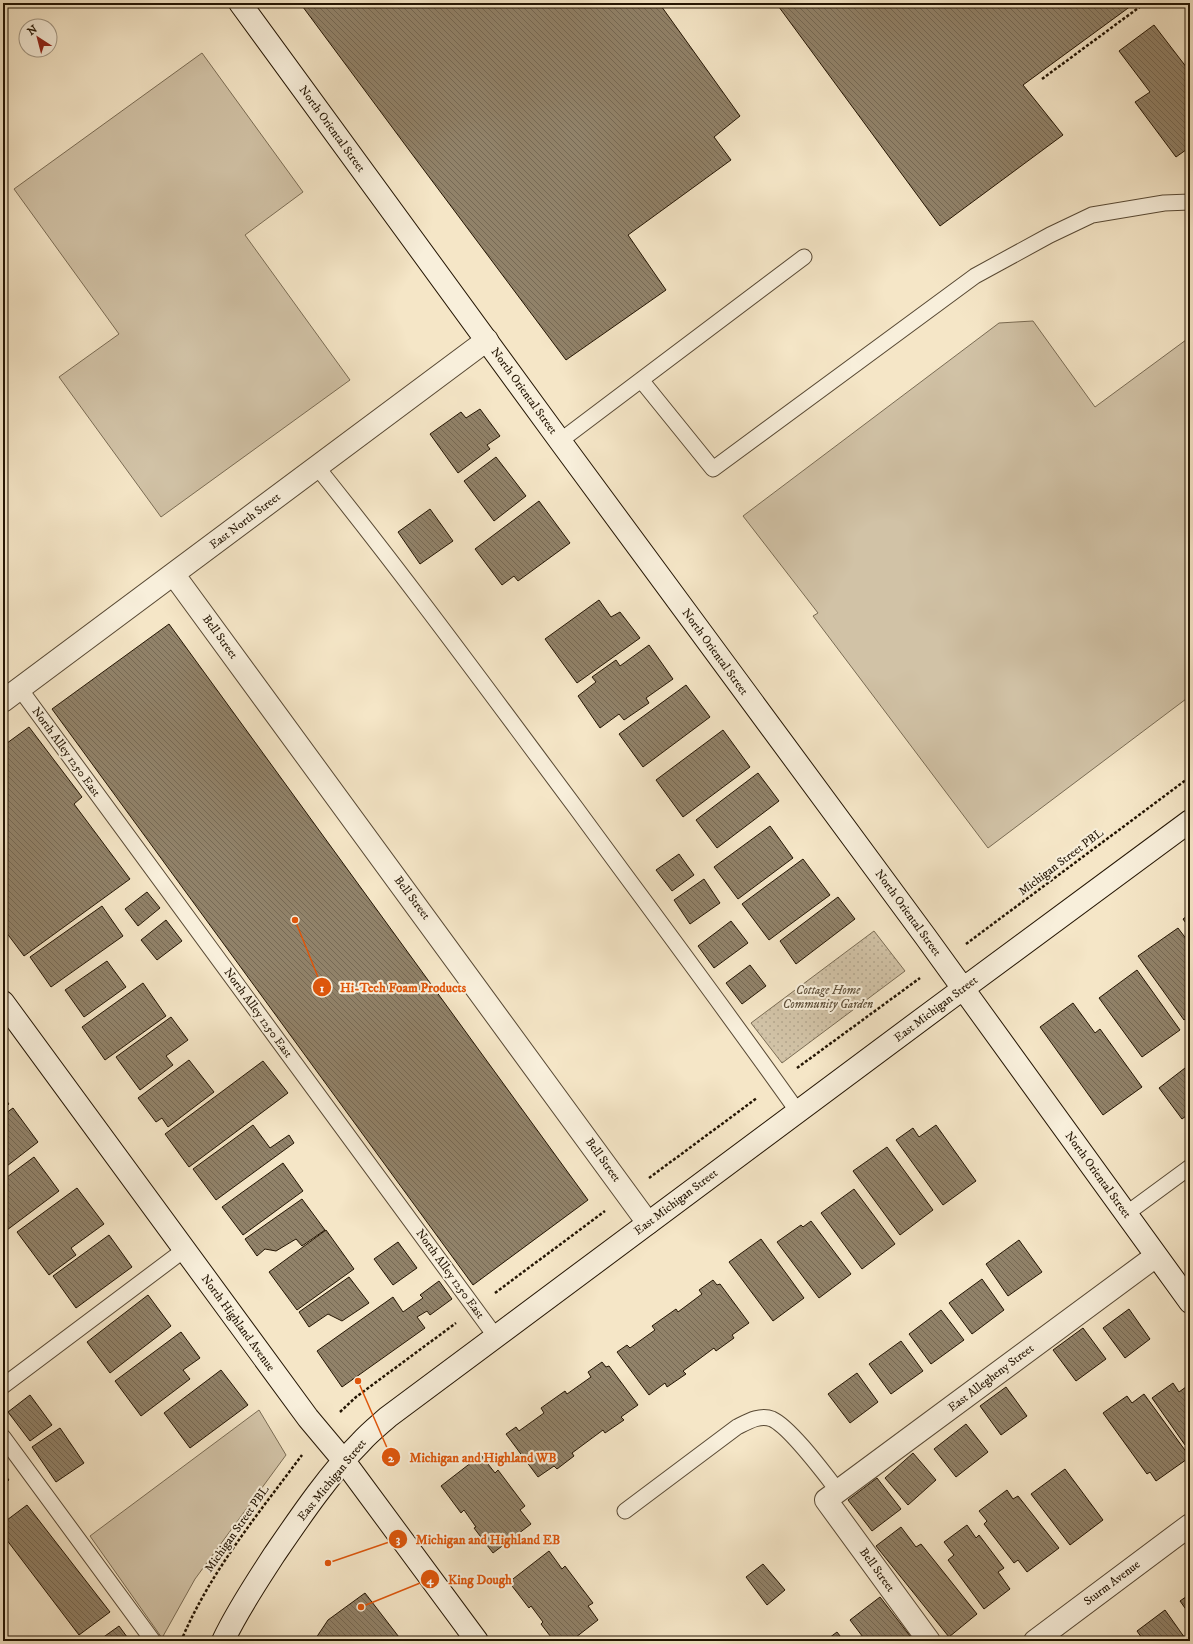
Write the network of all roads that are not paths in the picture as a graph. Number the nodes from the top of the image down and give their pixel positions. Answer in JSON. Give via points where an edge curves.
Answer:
{"nodes":[{"id":1,"x":240,"y":3,"type":"edge"},
{"id":2,"x":1190,"y":202,"type":"edge"},
{"id":3,"x":804,"y":257,"type":"dead end"},
{"id":4,"x":486,"y":340,"type":"junction"},
{"id":5,"x":640,"y":380,"type":"junction"},
{"id":6,"x":560,"y":441,"type":"junction"},
{"id":7,"x":317,"y":468,"type":"junction"},
{"id":8,"x":174,"y":575,"type":"junction"},
{"id":9,"x":12,"y":695,"type":"edge"},
{"id":10,"x":1190,"y":821,"type":"edge"},
{"id":11,"x":963,"y":989,"type":"junction"},
{"id":12,"x":3,"y":1002,"type":"edge"},
{"id":13,"x":798,"y":1112,"type":"junction"},
{"id":14,"x":1190,"y":1167,"type":"edge"},
{"id":15,"x":1126,"y":1214,"type":"junction"},
{"id":16,"x":648,"y":1223,"type":"junction"},
{"id":17,"x":184,"y":1250,"type":"junction"},
{"id":18,"x":1156,"y":1256,"type":"junction"},
{"id":19,"x":1190,"y":1302,"type":"edge"},
{"id":20,"x":496,"y":1337,"type":"junction"},
{"id":21,"x":3,"y":1386,"type":"edge"},
{"id":22,"x":3,"y":1437,"type":"edge"},
{"id":23,"x":344,"y":1461,"type":"junction"},
{"id":24,"x":832,"y":1495,"type":"junction"},
{"id":25,"x":625,"y":1511,"type":"dead end"},
{"id":26,"x":1190,"y":1525,"type":"edge"},
{"id":27,"x":153,"y":1641,"type":"edge"},
{"id":28,"x":223,"y":1641,"type":"edge"},
{"id":29,"x":477,"y":1641,"type":"edge"},
{"id":30,"x":929,"y":1641,"type":"edge"},
{"id":31,"x":1035,"y":1641,"type":"edge"}],
"edges":[{"from":1,"to":4,"type":"street","name":"North Oriental Street"},
{"from":2,"to":5,"type":"lane","via":[[1092,215],[975,276],[713,469]]},
{"from":3,"to":5,"type":"lane"},
{"from":4,"to":6,"type":"street","name":"North Oriental Street"},
{"from":4,"to":7,"type":"street","name":"East North Street"},
{"from":5,"to":6,"type":"lane"},
{"from":6,"to":11,"type":"street","name":"North Oriental Street"},
{"from":7,"to":8,"type":"street","name":"East North Street"},
{"from":7,"to":13,"type":"lane","via":[[456,646],[709,987]]},
{"from":8,"to":9,"type":"street","name":"East North Street"},
{"from":8,"to":16,"type":"street","name":"Bell Street"},
{"from":9,"to":20,"type":"lane","name":"North Alley 1250 East"},
{"from":10,"to":11,"type":"street","name":"East Michigan Street"},
{"from":11,"to":13,"type":"street","name":"East Michigan Street"},
{"from":11,"to":15,"type":"street","name":"North Oriental Street"},
{"from":12,"to":17,"type":"street","name":"North Highland Avenue"},
{"from":13,"to":16,"type":"street","name":"East Michigan Street"},
{"from":14,"to":15,"type":"lane"},
{"from":15,"to":18,"type":"street","name":"North Oriental Street"},
{"from":16,"to":20,"type":"street","name":"East Michigan Street"},
{"from":17,"to":21,"type":"lane"},
{"from":17,"to":23,"type":"street","name":"North Highland Avenue","via":[[320,1433]]},
{"from":18,"to":19,"type":"street","name":"North Oriental Street"},
{"from":18,"to":24,"type":"street","name":"East Allegheny Street"},
{"from":20,"to":23,"type":"street","name":"East Michigan Street","via":[[388,1417],[362,1440]]},
{"from":22,"to":27,"type":"lane"},
{"from":23,"to":28,"type":"street","name":"East Michigan Street","via":[[270,1561]]},
{"from":23,"to":29,"type":"street","name":"North Highland Avenue"},
{"from":24,"to":25,"type":"lane","via":[[786,1429],[771,1418],[758,1417],[737,1426]]},
{"from":24,"to":30,"type":"street","name":"Bell Street"},
{"from":26,"to":31,"type":"street","name":"Sturm Avenue"}]}
